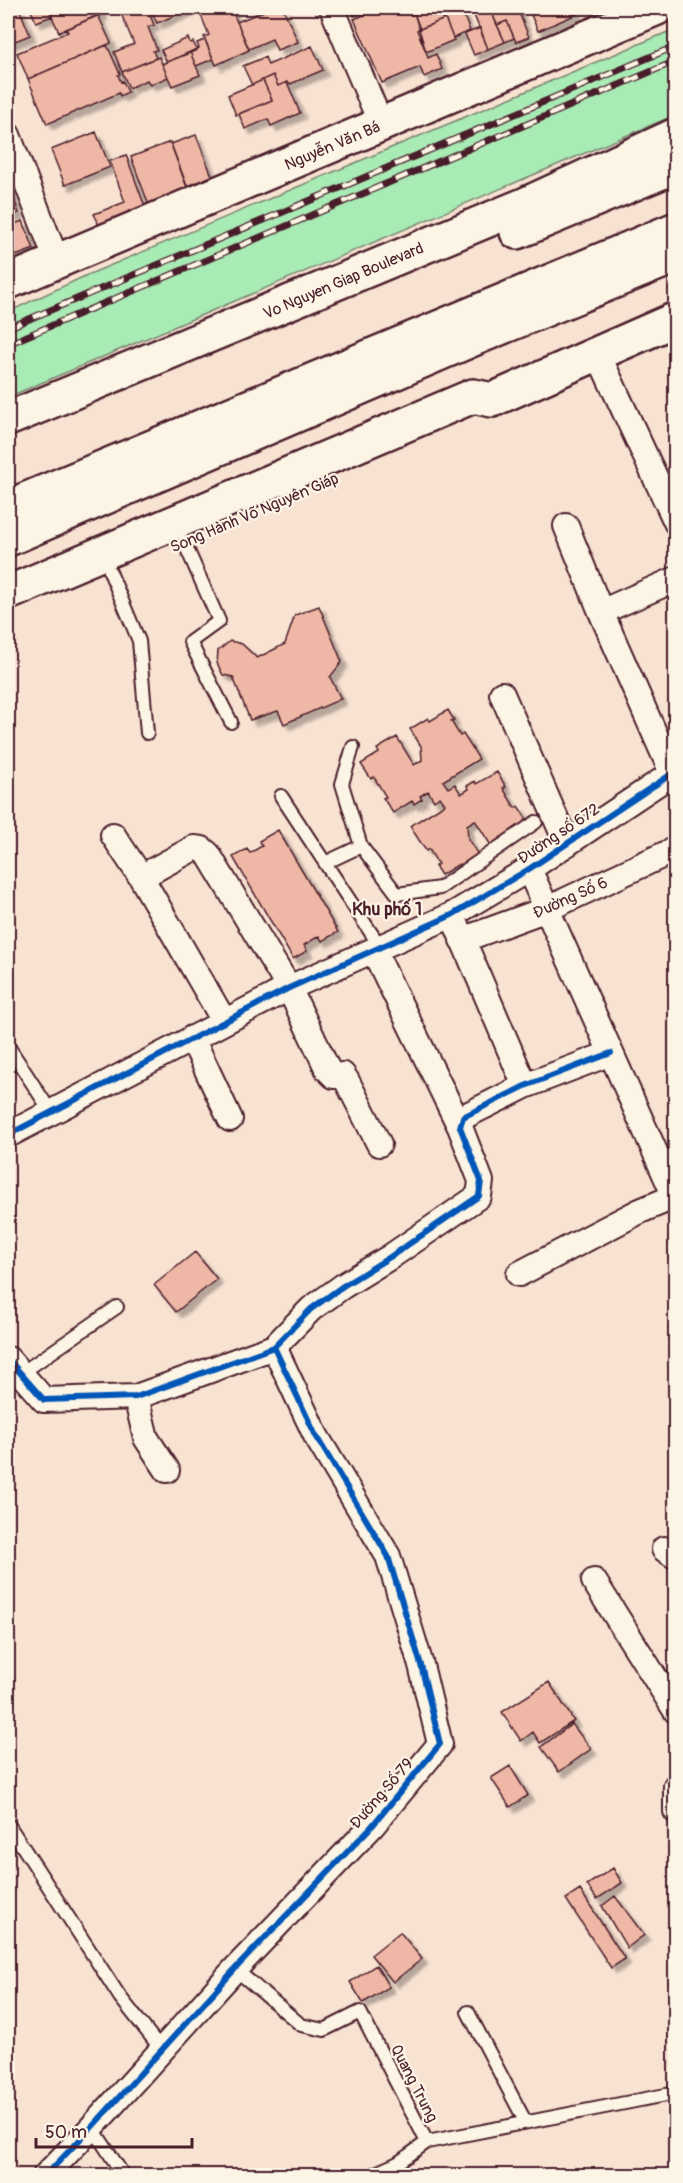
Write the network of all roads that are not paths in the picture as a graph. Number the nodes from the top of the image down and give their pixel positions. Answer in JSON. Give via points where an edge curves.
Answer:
{"nodes":[{"id":1,"x":332,"y":8,"type":"edge"},
{"id":2,"x":657,"y":8,"type":"edge"},
{"id":3,"x":381,"y":124,"type":"junction"},
{"id":4,"x":8,"y":135,"type":"edge"},
{"id":5,"x":675,"y":135,"type":"edge"},
{"id":6,"x":675,"y":166,"type":"edge"},
{"id":7,"x":524,"y":205,"type":"junction"},
{"id":8,"x":572,"y":209,"type":"junction"},
{"id":9,"x":675,"y":229,"type":"edge"},
{"id":10,"x":675,"y":256,"type":"edge"},
{"id":11,"x":57,"y":261,"type":"junction"},
{"id":12,"x":8,"y":282,"type":"edge"},
{"id":13,"x":675,"y":319,"type":"edge"},
{"id":14,"x":597,"y":352,"type":"junction"},
{"id":15,"x":492,"y":400,"type":"junction"},
{"id":16,"x":8,"y":419,"type":"edge"},
{"id":17,"x":8,"y":442,"type":"edge"},
{"id":18,"x":8,"y":507,"type":"edge"},
{"id":19,"x":675,"y":522,"type":"edge"},
{"id":20,"x":566,"y":526,"type":"dead end"},
{"id":21,"x":8,"y":539,"type":"edge"},
{"id":22,"x":184,"y":542,"type":"junction"},
{"id":23,"x":111,"y":573,"type":"junction"},
{"id":24,"x":675,"y":579,"type":"edge"},
{"id":25,"x":8,"y":593,"type":"edge"},
{"id":26,"x":601,"y":612,"type":"junction"},
{"id":27,"x":8,"y":615,"type":"edge"},
{"id":28,"x":502,"y":694,"type":"dead end"},
{"id":29,"x":231,"y":722,"type":"dead end"},
{"id":30,"x":147,"y":733,"type":"dead end"},
{"id":31,"x":352,"y":747,"type":"dead end"},
{"id":32,"x":674,"y":775,"type":"edge"},
{"id":33,"x":281,"y":796,"type":"dead end"},
{"id":34,"x":536,"y":822,"type":"dead end"},
{"id":35,"x":113,"y":835,"type":"dead end"},
{"id":36,"x":567,"y":844,"type":"junction"},
{"id":37,"x":361,"y":846,"type":"junction"},
{"id":38,"x":675,"y":849,"type":"edge"},
{"id":39,"x":325,"y":863,"type":"junction"},
{"id":40,"x":529,"y":869,"type":"junction"},
{"id":41,"x":141,"y":877,"type":"junction"},
{"id":42,"x":547,"y":909,"type":"junction"},
{"id":43,"x":452,"y":915,"type":"junction"},
{"id":44,"x":462,"y":940,"type":"junction"},
{"id":45,"x":377,"y":949,"type":"junction"},
{"id":46,"x":289,"y":988,"type":"junction"},
{"id":47,"x":224,"y":1021,"type":"junction"},
{"id":48,"x":192,"y":1038,"type":"junction"},
{"id":49,"x":8,"y":1047,"type":"edge"},
{"id":50,"x":611,"y":1053,"type":"junction"},
{"id":51,"x":525,"y":1086,"type":"junction"},
{"id":52,"x":51,"y":1112,"type":"junction"},
{"id":53,"x":231,"y":1119,"type":"dead end"},
{"id":54,"x":460,"y":1126,"type":"junction"},
{"id":55,"x":8,"y":1135,"type":"edge"},
{"id":56,"x":379,"y":1144,"type":"dead end"},
{"id":57,"x":675,"y":1197,"type":"edge"},
{"id":58,"x":519,"y":1274,"type":"dead end"},
{"id":59,"x":117,"y":1306,"type":"dead end"},
{"id":60,"x":274,"y":1347,"type":"junction"},
{"id":61,"x":14,"y":1366,"type":"edge"},
{"id":62,"x":136,"y":1397,"type":"junction"},
{"id":63,"x":167,"y":1470,"type":"dead end"},
{"id":64,"x":594,"y":1581,"type":"dead end"},
{"id":65,"x":675,"y":1711,"type":"edge"},
{"id":66,"x":675,"y":1786,"type":"edge"},
{"id":67,"x":675,"y":1811,"type":"edge"},
{"id":68,"x":8,"y":1824,"type":"edge"},
{"id":69,"x":235,"y":1969,"type":"junction"},
{"id":70,"x":468,"y":2012,"type":"dead end"},
{"id":71,"x":161,"y":2049,"type":"junction"},
{"id":72,"x":675,"y":2093,"type":"edge"},
{"id":73,"x":525,"y":2121,"type":"junction"},
{"id":74,"x":92,"y":2127,"type":"junction"},
{"id":75,"x":427,"y":2142,"type":"junction"},
{"id":76,"x":398,"y":2163,"type":"junction"},
{"id":77,"x":45,"y":2175,"type":"edge"},
{"id":78,"x":124,"y":2175,"type":"edge"},
{"id":79,"x":369,"y":2175,"type":"edge"},
{"id":80,"x":403,"y":2175,"type":"edge"}],
"edges":[{"from":1,"to":3,"type":"street"},
{"from":2,"to":3,"type":"main road","name":"Nguyễn Văn Bá"},
{"from":3,"to":11,"type":"main road","name":"Nguyễn Văn Bá"},
{"from":4,"to":11,"type":"street"},
{"from":5,"to":7,"type":"main road","name":"Vo Nguyen Giap Boulevard"},
{"from":6,"to":8,"type":"main road","name":"Vo Nguyen Giap Boulevard"},
{"from":7,"to":8,"type":"main road"},
{"from":7,"to":16,"type":"main road","name":"Vo Nguyen Giap Boulevard"},
{"from":8,"to":17,"type":"main road","name":"Vo Nguyen Giap Boulevard"},
{"from":9,"to":18,"type":"main road"},
{"from":10,"to":21,"type":"main road"},
{"from":11,"to":12,"type":"main road","name":"Nguyễn Văn Bá"},
{"from":13,"to":14,"type":"main road","name":"Song Hành Võ Nguyên Giáp"},
{"from":14,"to":15,"type":"main road","name":"Song Hành Võ Nguyên Giáp"},
{"from":14,"to":19,"type":"street"},
{"from":15,"to":22,"type":"main road","name":"Song Hành Võ Nguyên Giáp","via":[[485,416]]},
{"from":15,"to":25,"type":"main road","name":"Song Hành Võ Nguyên Giáp","via":[[473,396]]},
{"from":20,"to":26,"type":"street"},
{"from":22,"to":23,"type":"main road","name":"Song Hành Võ Nguyên Giáp"},
{"from":22,"to":29,"type":"lane","via":[[219,621],[190,642]]},
{"from":23,"to":27,"type":"main road","name":"Song Hành Võ Nguyên Giáp"},
{"from":23,"to":30,"type":"lane","via":[[139,641]]},
{"from":24,"to":26,"type":"street"},
{"from":26,"to":32,"type":"street"},
{"from":28,"to":36,"type":"street"},
{"from":31,"to":37,"type":"lane","via":[[342,784]]},
{"from":32,"to":36,"type":"street","name":"Đường số 672"},
{"from":33,"to":39,"type":"lane"},
{"from":34,"to":37,"type":"lane","via":[[440,888],[397,894]]},
{"from":35,"to":41,"type":"street"},
{"from":36,"to":40,"type":"street","name":"Đường số 672"},
{"from":37,"to":39,"type":"lane"},
{"from":38,"to":42,"type":"street","name":"Đường Số 6"},
{"from":39,"to":45,"type":"lane"},
{"from":40,"to":42,"type":"street"},
{"from":40,"to":43,"type":"street","name":"Đường số 672"},
{"from":41,"to":46,"type":"street","via":[[194,848],[202,849]]},
{"from":41,"to":47,"type":"street"},
{"from":42,"to":44,"type":"street","name":"Đường Số 6"},
{"from":42,"to":50,"type":"street"},
{"from":43,"to":44,"type":"street"},
{"from":43,"to":45,"type":"street","name":"Đường số 672"},
{"from":44,"to":51,"type":"street"},
{"from":45,"to":46,"type":"street","name":"Đường số 672"},
{"from":45,"to":54,"type":"street"},
{"from":46,"to":47,"type":"street","name":"Đường số 672"},
{"from":46,"to":56,"type":"street","via":[[328,1070],[334,1076],[343,1075]]},
{"from":47,"to":48,"type":"street","name":"Đường số 672"},
{"from":48,"to":52,"type":"street","name":"Đường số 672"},
{"from":48,"to":53,"type":"street"},
{"from":49,"to":52,"type":"lane"},
{"from":50,"to":51,"type":"street"},
{"from":50,"to":57,"type":"street"},
{"from":51,"to":54,"type":"street","via":[[463,1117]]},
{"from":52,"to":55,"type":"street","name":"Đường số 672"},
{"from":54,"to":60,"type":"street","via":[[481,1181],[479,1196],[335,1291]]},
{"from":57,"to":58,"type":"street"},
{"from":59,"to":61,"type":"lane"},
{"from":60,"to":62,"type":"street"},
{"from":60,"to":69,"type":"street","name":"Đường Số 79","via":[[316,1436],[388,1556],[441,1744],[372,1826]]},
{"from":61,"to":62,"type":"street","via":[[44,1400]]},
{"from":62,"to":63,"type":"street","via":[[146,1438]]},
{"from":64,"to":65,"type":"street"},
{"from":66,"to":67,"type":"street"},
{"from":68,"to":71,"type":"lane","via":[[120,1997]]},
{"from":69,"to":71,"type":"street","name":"Đường Số 79"},
{"from":69,"to":75,"type":"lane","name":"Quang Trung","via":[[301,2025],[324,2030],[360,2012]]},
{"from":70,"to":73,"type":"lane"},
{"from":71,"to":74,"type":"street","name":"Đường Số 79"},
{"from":72,"to":73,"type":"lane","name":"Quang Trung"},
{"from":73,"to":75,"type":"lane","name":"Quang Trung"},
{"from":74,"to":77,"type":"street","name":"Đường Số 79"},
{"from":74,"to":78,"type":"lane"},
{"from":75,"to":76,"type":"lane"},
{"from":76,"to":79,"type":"lane"},
{"from":76,"to":80,"type":"lane"}]}
